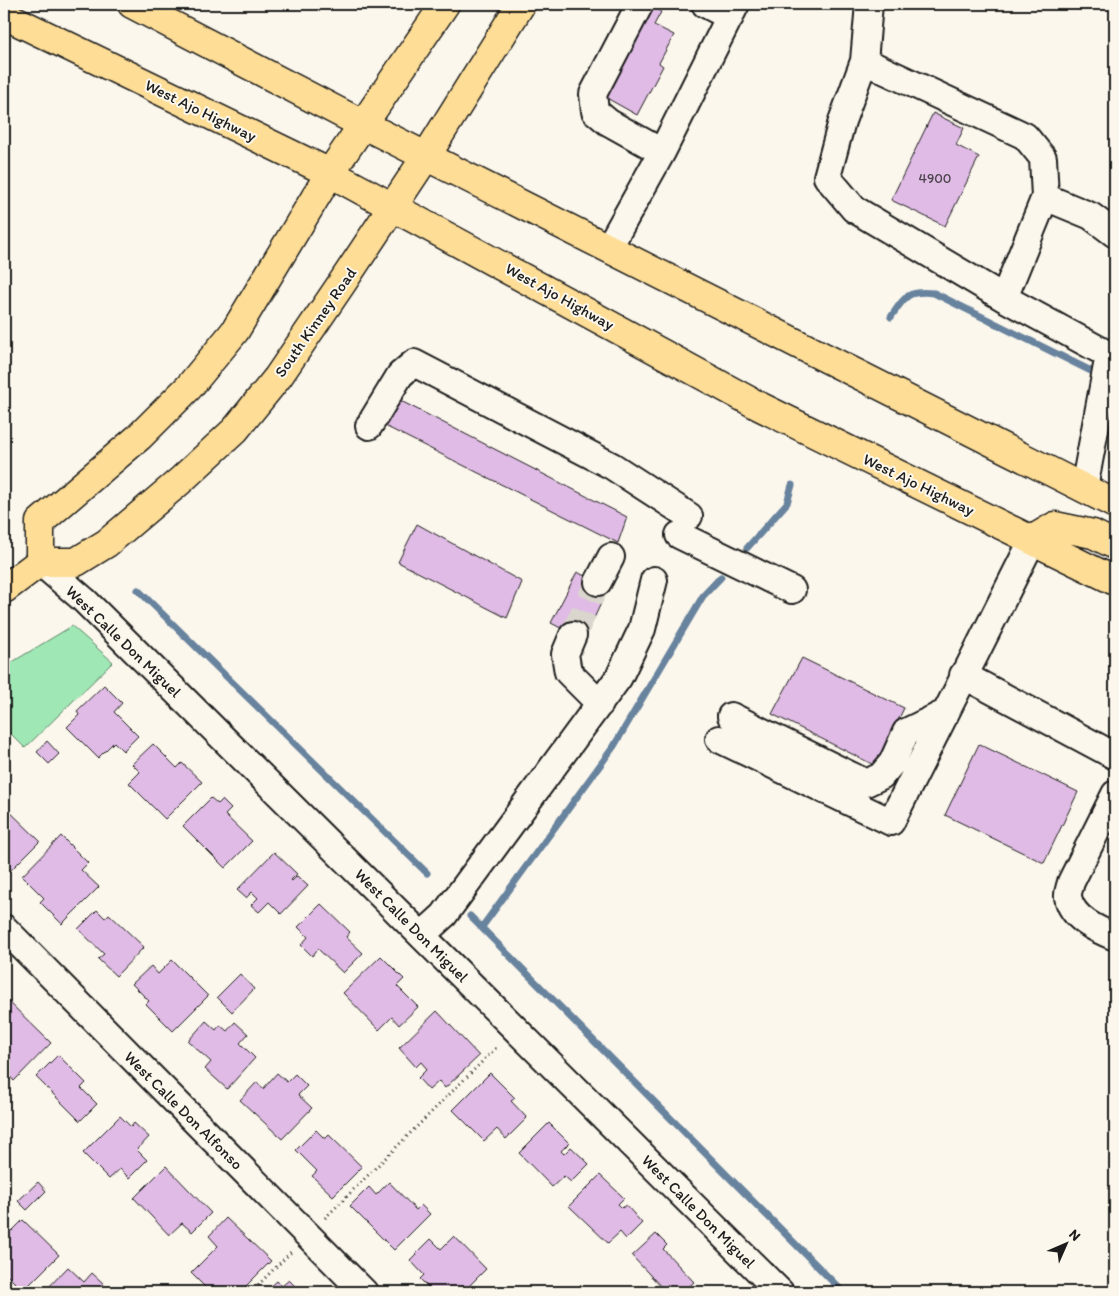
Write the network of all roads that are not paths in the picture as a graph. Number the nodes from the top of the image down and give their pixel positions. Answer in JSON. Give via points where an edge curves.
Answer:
{"nodes":[{"id":1,"x":132,"y":4,"type":"edge"},
{"id":2,"x":445,"y":4,"type":"edge"},
{"id":3,"x":521,"y":4,"type":"edge"},
{"id":4,"x":640,"y":4,"type":"edge"},
{"id":5,"x":705,"y":4,"type":"edge"},
{"id":6,"x":869,"y":4,"type":"edge"},
{"id":7,"x":733,"y":11,"type":"edge"},
{"id":8,"x":4,"y":15,"type":"edge"},
{"id":9,"x":864,"y":60,"type":"junction"},
{"id":10,"x":362,"y":124,"type":"junction"},
{"id":11,"x":662,"y":152,"type":"junction"},
{"id":12,"x":427,"y":155,"type":"junction"},
{"id":13,"x":330,"y":173,"type":"junction"},
{"id":14,"x":1045,"y":196,"type":"junction"},
{"id":15,"x":393,"y":207,"type":"junction"},
{"id":16,"x":1115,"y":234,"type":"edge"},
{"id":17,"x":609,"y":247,"type":"junction"},
{"id":18,"x":1004,"y":298,"type":"junction"},
{"id":19,"x":369,"y":426,"type":"dead end"},
{"id":20,"x":1084,"y":488,"type":"junction"},
{"id":21,"x":1115,"y":504,"type":"edge"},
{"id":22,"x":1033,"y":539,"type":"junction"},
{"id":23,"x":1115,"y":545,"type":"edge"},
{"id":24,"x":612,"y":558,"type":"dead end"},
{"id":25,"x":40,"y":562,"type":"junction"},
{"id":26,"x":654,"y":580,"type":"dead end"},
{"id":27,"x":1115,"y":581,"type":"edge"},
{"id":28,"x":598,"y":582,"type":"tunnel mouth"},
{"id":29,"x":4,"y":589,"type":"edge"},
{"id":30,"x":792,"y":590,"type":"dead end"},
{"id":31,"x":574,"y":635,"type":"tunnel mouth"},
{"id":32,"x":963,"y":675,"type":"junction"},
{"id":33,"x":600,"y":704,"type":"junction"},
{"id":34,"x":945,"y":713,"type":"junction"},
{"id":35,"x":731,"y":716,"type":"dead end"},
{"id":36,"x":719,"y":739,"type":"dead end"},
{"id":37,"x":1115,"y":756,"type":"edge"},
{"id":38,"x":1115,"y":794,"type":"edge"},
{"id":39,"x":1115,"y":824,"type":"edge"},
{"id":40,"x":1115,"y":921,"type":"edge"},
{"id":41,"x":4,"y":928,"type":"edge"},
{"id":42,"x":422,"y":935,"type":"junction"},
{"id":43,"x":1115,"y":937,"type":"edge"},
{"id":44,"x":364,"y":1292,"type":"edge"},
{"id":45,"x":780,"y":1292,"type":"edge"}],
"edges":[{"from":1,"to":10,"type":"main road"},
{"from":2,"to":10,"type":"main road"},
{"from":3,"to":12,"type":"main road","name":"South Kinney Road"},
{"from":4,"to":11,"type":"street","via":[[593,94],[595,111],[608,122]]},
{"from":5,"to":7,"type":"street"},
{"from":6,"to":9,"type":"street"},
{"from":7,"to":11,"type":"street"},
{"from":8,"to":13,"type":"main road","name":"West Ajo Highway"},
{"from":9,"to":14,"type":"street","via":[[1024,136],[1043,158]]},
{"from":9,"to":18,"type":"street","via":[[842,121],[827,177],[854,209]]},
{"from":10,"to":12,"type":"main road"},
{"from":10,"to":13,"type":"main road"},
{"from":11,"to":17,"type":"street"},
{"from":12,"to":15,"type":"main road","name":"South Kinney Road"},
{"from":12,"to":17,"type":"main road"},
{"from":13,"to":15,"type":"main road","name":"West Ajo Highway"},
{"from":13,"to":25,"type":"main road","via":[[235,331],[189,387],[139,437],[40,522]]},
{"from":14,"to":16,"type":"street","via":[[1091,216]]},
{"from":14,"to":18,"type":"street"},
{"from":15,"to":22,"type":"main road","name":"West Ajo Highway","via":[[759,406]]},
{"from":15,"to":25,"type":"main road","name":"South Kinney Road","via":[[278,377],[235,430],[107,542],[76,562]]},
{"from":17,"to":20,"type":"main road"},
{"from":18,"to":20,"type":"street","via":[[1109,355]]},
{"from":19,"to":30,"type":"street","via":[[400,375],[414,363],[612,466],[684,526]]},
{"from":20,"to":21,"type":"main road"},
{"from":22,"to":23,"type":"main road","via":[[1054,526],[1093,534]]},
{"from":22,"to":27,"type":"main road","name":"West Ajo Highway"},
{"from":22,"to":32,"type":"street"},
{"from":24,"to":28,"type":"street"},
{"from":25,"to":29,"type":"main road"},
{"from":25,"to":42,"type":"street","name":"West Calle Don Miguel","via":[[84,600]]},
{"from":26,"to":33,"type":"street","via":[[642,628],[619,677]]},
{"from":31,"to":33,"type":"street","via":[[565,654],[568,672]]},
{"from":32,"to":34,"type":"street"},
{"from":32,"to":37,"type":"street"},
{"from":33,"to":42,"type":"street","via":[[444,915]]},
{"from":34,"to":35,"type":"street","via":[[906,732],[892,762],[881,776],[866,783]]},
{"from":34,"to":36,"type":"street","via":[[891,822]]},
{"from":38,"to":43,"type":"street","via":[[1067,896],[1083,920]]},
{"from":39,"to":40,"type":"street","via":[[1088,880],[1086,891],[1098,910]]},
{"from":41,"to":44,"type":"street","name":"West Calle Don Alfonso"},
{"from":42,"to":45,"type":"street","name":"West Calle Don Miguel"}]}
